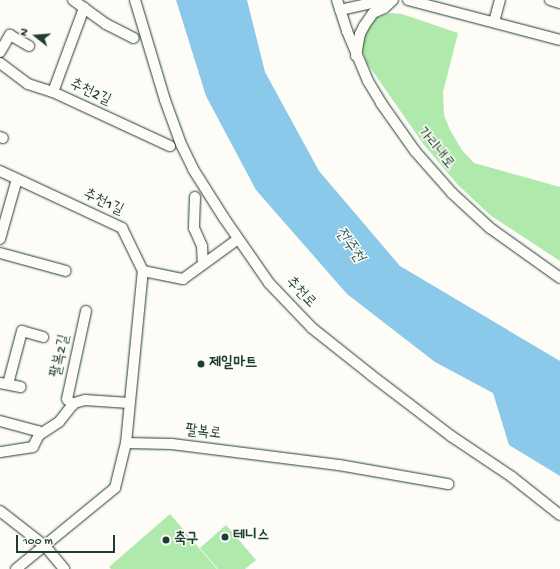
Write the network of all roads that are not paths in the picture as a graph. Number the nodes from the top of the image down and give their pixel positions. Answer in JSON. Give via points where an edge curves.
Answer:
{"nodes":[{"id":1,"x":73,"y":0,"type":"edge"},
{"id":2,"x":135,"y":0,"type":"edge"},
{"id":3,"x":336,"y":0,"type":"edge"},
{"id":4,"x":385,"y":0,"type":"edge"},
{"id":5,"x":393,"y":0,"type":"edge"},
{"id":6,"x":408,"y":0,"type":"edge"},
{"id":7,"x":500,"y":0,"type":"edge"},
{"id":8,"x":550,"y":0,"type":"edge"},
{"id":9,"x":560,"y":3,"type":"edge"},
{"id":10,"x":84,"y":8,"type":"junction"},
{"id":11,"x":340,"y":10,"type":"junction"},
{"id":12,"x":494,"y":22,"type":"junction"},
{"id":13,"x":134,"y":38,"type":"dead end"},
{"id":14,"x":560,"y":40,"type":"edge"},
{"id":15,"x":29,"y":46,"type":"dead end"},
{"id":16,"x":0,"y":52,"type":"edge"},
{"id":17,"x":356,"y":56,"type":"junction"},
{"id":18,"x":0,"y":64,"type":"edge"},
{"id":19,"x":53,"y":92,"type":"junction"},
{"id":20,"x":170,"y":146,"type":"dead end"},
{"id":21,"x":0,"y":171,"type":"edge"},
{"id":22,"x":17,"y":179,"type":"junction"},
{"id":23,"x":196,"y":197,"type":"dead end"},
{"id":24,"x":0,"y":239,"type":"edge"},
{"id":25,"x":238,"y":239,"type":"junction"},
{"id":26,"x":0,"y":253,"type":"edge"},
{"id":27,"x":203,"y":264,"type":"junction"},
{"id":28,"x":66,"y":271,"type":"dead end"},
{"id":29,"x":143,"y":271,"type":"junction"},
{"id":30,"x":560,"y":278,"type":"edge"},
{"id":31,"x":86,"y":310,"type":"dead end"},
{"id":32,"x":43,"y":337,"type":"dead end"},
{"id":33,"x":4,"y":384,"type":"edge"},
{"id":34,"x":21,"y":387,"type":"dead end"},
{"id":35,"x":129,"y":403,"type":"junction"},
{"id":36,"x":73,"y":405,"type":"junction"},
{"id":37,"x":0,"y":421,"type":"edge"},
{"id":38,"x":39,"y":435,"type":"junction"},
{"id":39,"x":126,"y":443,"type":"junction"},
{"id":40,"x":0,"y":452,"type":"edge"},
{"id":41,"x":448,"y":484,"type":"dead end"},
{"id":42,"x":0,"y":511,"type":"edge"},
{"id":43,"x":560,"y":515,"type":"edge"},
{"id":44,"x":45,"y":546,"type":"junction"},
{"id":45,"x":16,"y":569,"type":"edge"},
{"id":46,"x":64,"y":569,"type":"edge"}],
"edges":[{"from":1,"to":10,"type":"street"},
{"from":2,"to":25,"type":"street","name":"추천로","via":[[181,144]]},
{"from":3,"to":11,"type":"street","name":"가리내로"},
{"from":4,"to":11,"type":"street"},
{"from":5,"to":17,"type":"street","via":[[373,13],[364,26]]},
{"from":6,"to":12,"type":"street"},
{"from":7,"to":12,"type":"street"},
{"from":8,"to":9,"type":"street"},
{"from":10,"to":13,"type":"street","via":[[106,24]]},
{"from":10,"to":19,"type":"street"},
{"from":11,"to":17,"type":"street","name":"가리내로"},
{"from":12,"to":14,"type":"street"},
{"from":15,"to":16,"type":"street","via":[[10,35]]},
{"from":17,"to":30,"type":"street","name":"가리내로","via":[[381,104],[415,151],[452,193],[490,228]]},
{"from":18,"to":19,"type":"street","name":"추천2길","via":[[28,84]]},
{"from":19,"to":20,"type":"street","name":"추천2길"},
{"from":21,"to":22,"type":"street","name":"추천1길"},
{"from":22,"to":24,"type":"street"},
{"from":22,"to":29,"type":"street","name":"추천1길","via":[[122,228]]},
{"from":23,"to":27,"type":"street","via":[[194,228],[202,246]]},
{"from":25,"to":27,"type":"street"},
{"from":25,"to":43,"type":"street","name":"추천로","via":[[269,283],[312,328],[370,375]]},
{"from":26,"to":28,"type":"street"},
{"from":27,"to":29,"type":"street","via":[[183,279]]},
{"from":29,"to":35,"type":"street"},
{"from":31,"to":36,"type":"street","name":"팔복2길","via":[[67,399]]},
{"from":32,"to":33,"type":"street","name":"팔복2길","via":[[22,331]]},
{"from":33,"to":34,"type":"street","name":"팔복2길"},
{"from":35,"to":36,"type":"street","via":[[85,400]]},
{"from":35,"to":39,"type":"street"},
{"from":36,"to":38,"type":"street","via":[[59,422]]},
{"from":37,"to":38,"type":"street","via":[[38,431]]},
{"from":38,"to":40,"type":"street","via":[[33,447]]},
{"from":39,"to":41,"type":"street","name":"팔복로","via":[[172,444],[332,464]]},
{"from":39,"to":44,"type":"street","via":[[115,488]]},
{"from":42,"to":44,"type":"street"},
{"from":44,"to":45,"type":"street"},
{"from":44,"to":46,"type":"street"}]}
